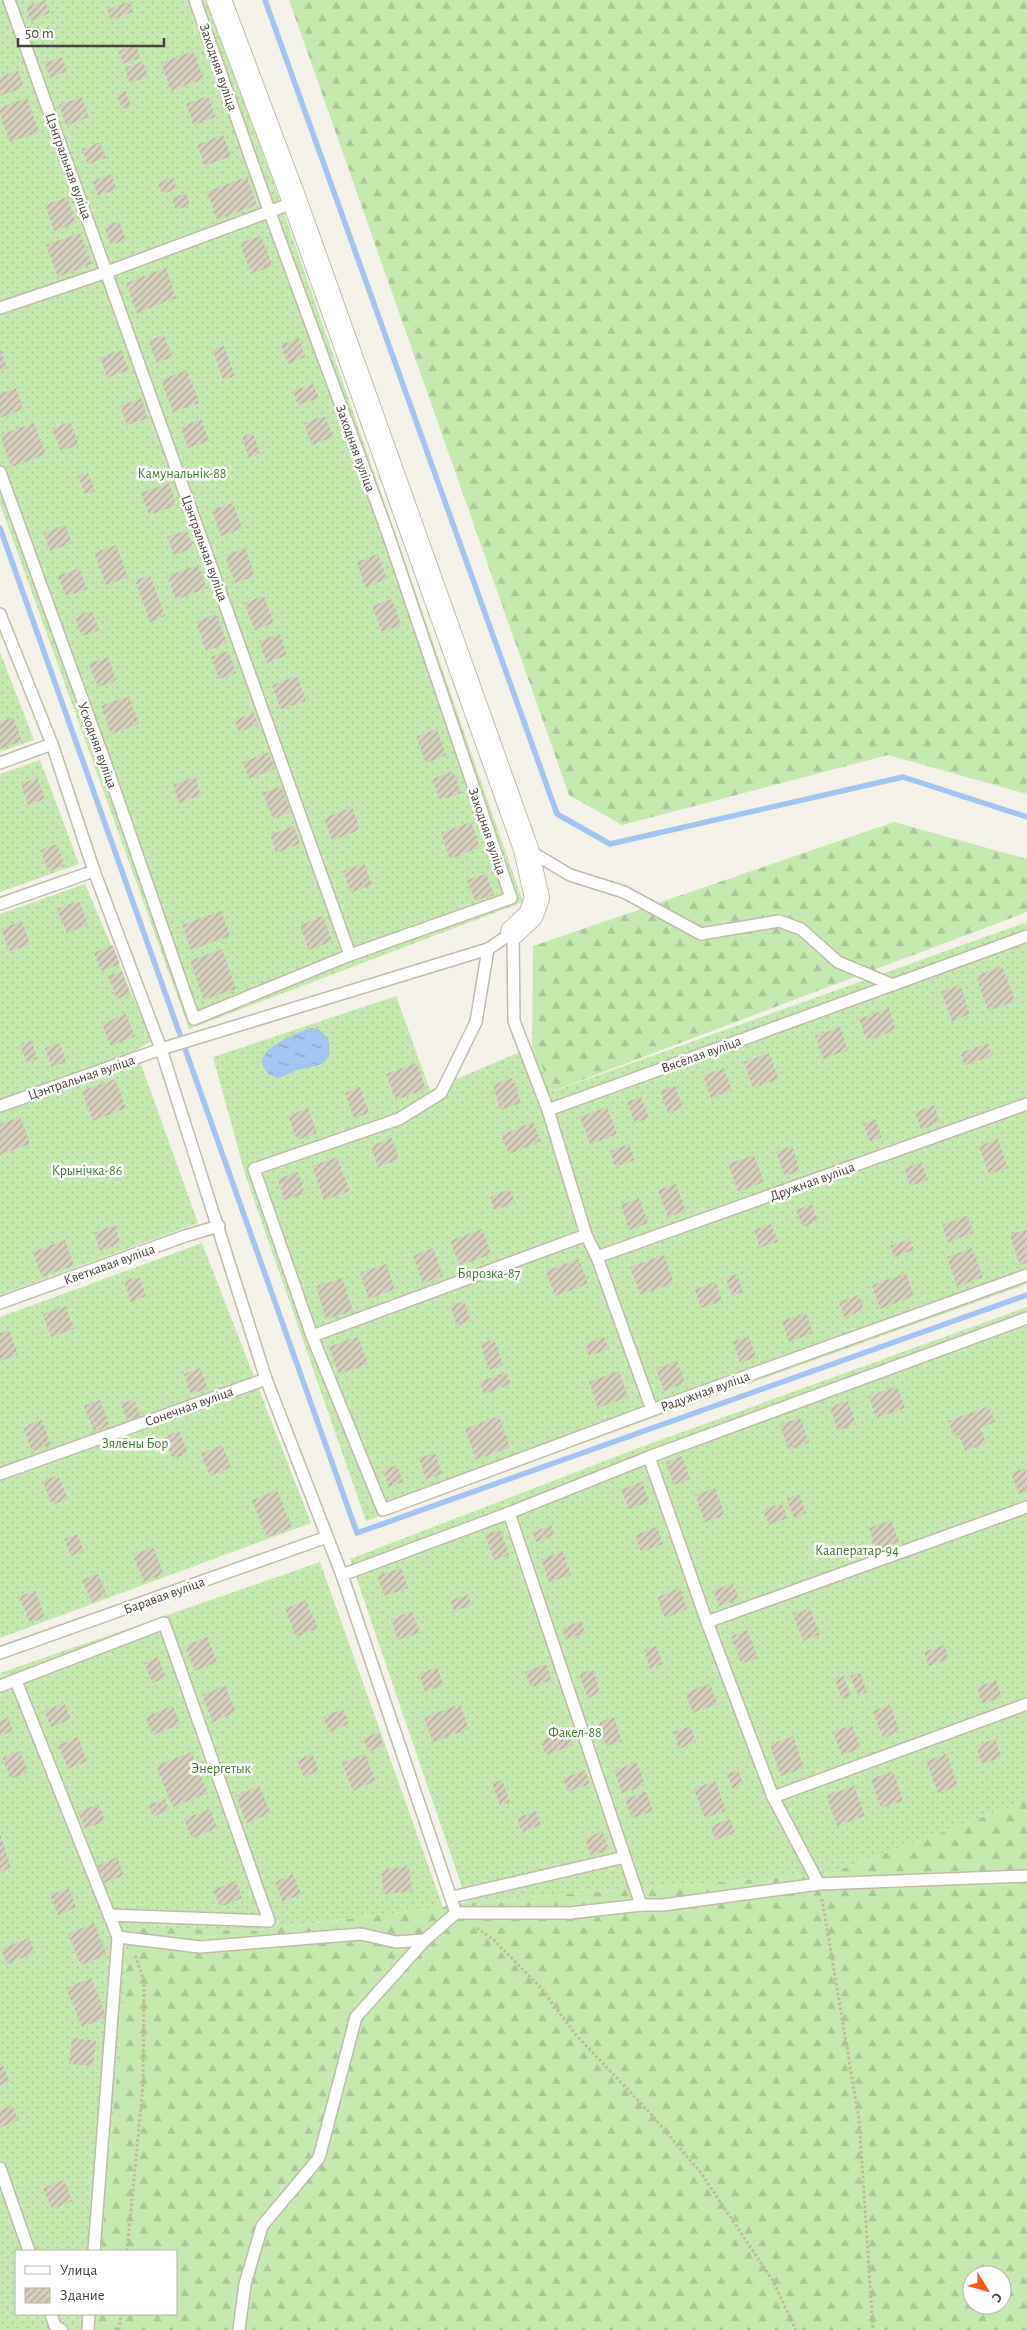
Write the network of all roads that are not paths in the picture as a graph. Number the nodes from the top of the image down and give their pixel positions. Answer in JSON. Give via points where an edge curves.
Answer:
{"nodes":[{"id":1,"x":9,"y":0,"type":"edge"},
{"id":2,"x":195,"y":0,"type":"edge"},
{"id":3,"x":219,"y":0,"type":"edge"},
{"id":4,"x":295,"y":202,"type":"junction"},
{"id":5,"x":270,"y":213,"type":"junction"},
{"id":6,"x":107,"y":272,"type":"junction"},
{"id":7,"x":0,"y":308,"type":"edge"},
{"id":8,"x":0,"y":472,"type":"edge"},
{"id":9,"x":0,"y":614,"type":"edge"},
{"id":10,"x":52,"y":744,"type":"junction"},
{"id":11,"x":0,"y":763,"type":"edge"},
{"id":12,"x":526,"y":849,"type":"junction"},
{"id":13,"x":94,"y":871,"type":"junction"},
{"id":14,"x":0,"y":904,"type":"edge"},
{"id":15,"x":513,"y":932,"type":"junction"},
{"id":16,"x":1027,"y":936,"type":"edge"},
{"id":17,"x":488,"y":949,"type":"junction"},
{"id":18,"x":350,"y":955,"type":"junction"},
{"id":19,"x":892,"y":984,"type":"junction"},
{"id":20,"x":162,"y":1049,"type":"junction"},
{"id":21,"x":1027,"y":1104,"type":"edge"},
{"id":22,"x":0,"y":1106,"type":"edge"},
{"id":23,"x":548,"y":1110,"type":"junction"},
{"id":24,"x":219,"y":1226,"type":"junction"},
{"id":25,"x":586,"y":1235,"type":"junction"},
{"id":26,"x":597,"y":1257,"type":"junction"},
{"id":27,"x":1027,"y":1275,"type":"edge"},
{"id":28,"x":0,"y":1303,"type":"edge"},
{"id":29,"x":1027,"y":1318,"type":"edge"},
{"id":30,"x":312,"y":1336,"type":"junction"},
{"id":31,"x":266,"y":1379,"type":"junction"},
{"id":32,"x":652,"y":1410,"type":"junction"},
{"id":33,"x":649,"y":1457,"type":"junction"},
{"id":34,"x":0,"y":1474,"type":"edge"},
{"id":35,"x":1027,"y":1507,"type":"edge"},
{"id":36,"x":509,"y":1513,"type":"junction"},
{"id":37,"x":327,"y":1537,"type":"junction"},
{"id":38,"x":342,"y":1575,"type":"junction"},
{"id":39,"x":707,"y":1622,"type":"junction"},
{"id":40,"x":0,"y":1653,"type":"edge"},
{"id":41,"x":16,"y":1681,"type":"junction"},
{"id":42,"x":0,"y":1686,"type":"edge"},
{"id":43,"x":1027,"y":1704,"type":"edge"},
{"id":44,"x":773,"y":1797,"type":"junction"},
{"id":45,"x":625,"y":1857,"type":"junction"},
{"id":46,"x":1027,"y":1876,"type":"edge"},
{"id":47,"x":819,"y":1884,"type":"junction"},
{"id":48,"x":452,"y":1897,"type":"junction"},
{"id":49,"x":641,"y":1905,"type":"junction"},
{"id":50,"x":456,"y":1913,"type":"junction"},
{"id":51,"x":109,"y":1915,"type":"junction"},
{"id":52,"x":124,"y":1938,"type":"junction"},
{"id":53,"x":425,"y":1940,"type":"junction"},
{"id":54,"x":0,"y":2168,"type":"edge"},
{"id":55,"x":29,"y":2250,"type":"edge"},
{"id":56,"x":94,"y":2250,"type":"edge"},
{"id":57,"x":51,"y":2315,"type":"edge"},
{"id":58,"x":89,"y":2315,"type":"edge"},
{"id":59,"x":62,"y":2330,"type":"edge"},
{"id":60,"x":88,"y":2330,"type":"edge"},
{"id":61,"x":239,"y":2330,"type":"edge"}],
"edges":[{"from":1,"to":6,"type":"lane","name":"Цэнтральная вуліца"},
{"from":2,"to":5,"type":"lane","name":"Заходняя вуліца"},
{"from":3,"to":4,"type":"street"},
{"from":4,"to":5,"type":"lane"},
{"from":4,"to":12,"type":"street"},
{"from":5,"to":6,"type":"lane"},
{"from":5,"to":18,"type":"lane","name":"Заходняя вуліца","via":[[387,531],[511,898]]},
{"from":6,"to":7,"type":"lane"},
{"from":6,"to":18,"type":"lane","name":"Цэнтральная вуліца"},
{"from":8,"to":18,"type":"lane","name":"Усходняя вуліца","via":[[194,1019]]},
{"from":9,"to":10,"type":"lane"},
{"from":10,"to":11,"type":"lane"},
{"from":10,"to":13,"type":"lane"},
{"from":12,"to":15,"type":"street","via":[[537,898],[531,915]]},
{"from":12,"to":19,"type":"lane","via":[[570,875],[624,892],[701,934],[779,921],[801,929],[838,962]]},
{"from":13,"to":14,"type":"lane"},
{"from":13,"to":20,"type":"lane"},
{"from":15,"to":17,"type":"lane","name":"Цэнтральная вуліца"},
{"from":15,"to":23,"type":"lane","via":[[514,1021]]},
{"from":16,"to":19,"type":"lane","name":"Вясёлая вуліца"},
{"from":17,"to":20,"type":"lane","name":"Цэнтральная вуліца"},
{"from":17,"to":30,"type":"lane","via":[[476,1022],[441,1093],[400,1119],[254,1169]]},
{"from":19,"to":23,"type":"lane","name":"Вясёлая вуліца"},
{"from":20,"to":22,"type":"lane","name":"Цэнтральная вуліца"},
{"from":20,"to":24,"type":"lane"},
{"from":21,"to":26,"type":"lane","name":"Дружная вуліца"},
{"from":23,"to":25,"type":"lane"},
{"from":24,"to":28,"type":"lane","name":"Кветкавая вуліца"},
{"from":24,"to":31,"type":"lane"},
{"from":25,"to":26,"type":"lane"},
{"from":25,"to":30,"type":"lane"},
{"from":26,"to":32,"type":"lane"},
{"from":27,"to":32,"type":"lane","name":"Радужная вуліца"},
{"from":29,"to":33,"type":"lane"},
{"from":30,"to":32,"type":"lane","name":"Радужная вуліца","via":[[383,1510]]},
{"from":31,"to":34,"type":"lane","name":"Сонечная вуліца"},
{"from":31,"to":37,"type":"lane"},
{"from":33,"to":36,"type":"lane"},
{"from":33,"to":39,"type":"lane"},
{"from":35,"to":39,"type":"lane"},
{"from":36,"to":38,"type":"lane"},
{"from":36,"to":45,"type":"lane"},
{"from":37,"to":38,"type":"lane"},
{"from":37,"to":40,"type":"lane","name":"Баравая вуліца"},
{"from":38,"to":48,"type":"lane"},
{"from":39,"to":44,"type":"lane"},
{"from":41,"to":42,"type":"lane"},
{"from":41,"to":51,"type":"lane"},
{"from":41,"to":51,"type":"lane","via":[[164,1623],[269,1921]]},
{"from":43,"to":44,"type":"lane"},
{"from":44,"to":47,"type":"lane"},
{"from":45,"to":48,"type":"lane"},
{"from":45,"to":49,"type":"lane"},
{"from":46,"to":47,"type":"lane"},
{"from":47,"to":49,"type":"lane","via":[[664,1905]]},
{"from":48,"to":50,"type":"lane"},
{"from":49,"to":50,"type":"lane","via":[[570,1913]]},
{"from":50,"to":53,"type":"lane"},
{"from":51,"to":52,"type":"lane"},
{"from":52,"to":53,"type":"lane","via":[[200,1947],[361,1934],[396,1942]]},
{"from":52,"to":56,"type":"lane"},
{"from":53,"to":61,"type":"lane","via":[[356,2017],[319,2158],[262,2226],[245,2284]]},
{"from":54,"to":55,"type":"lane"},
{"from":57,"to":59,"type":"lane","via":[[55,2326]]},
{"from":58,"to":60,"type":"lane"}]}
